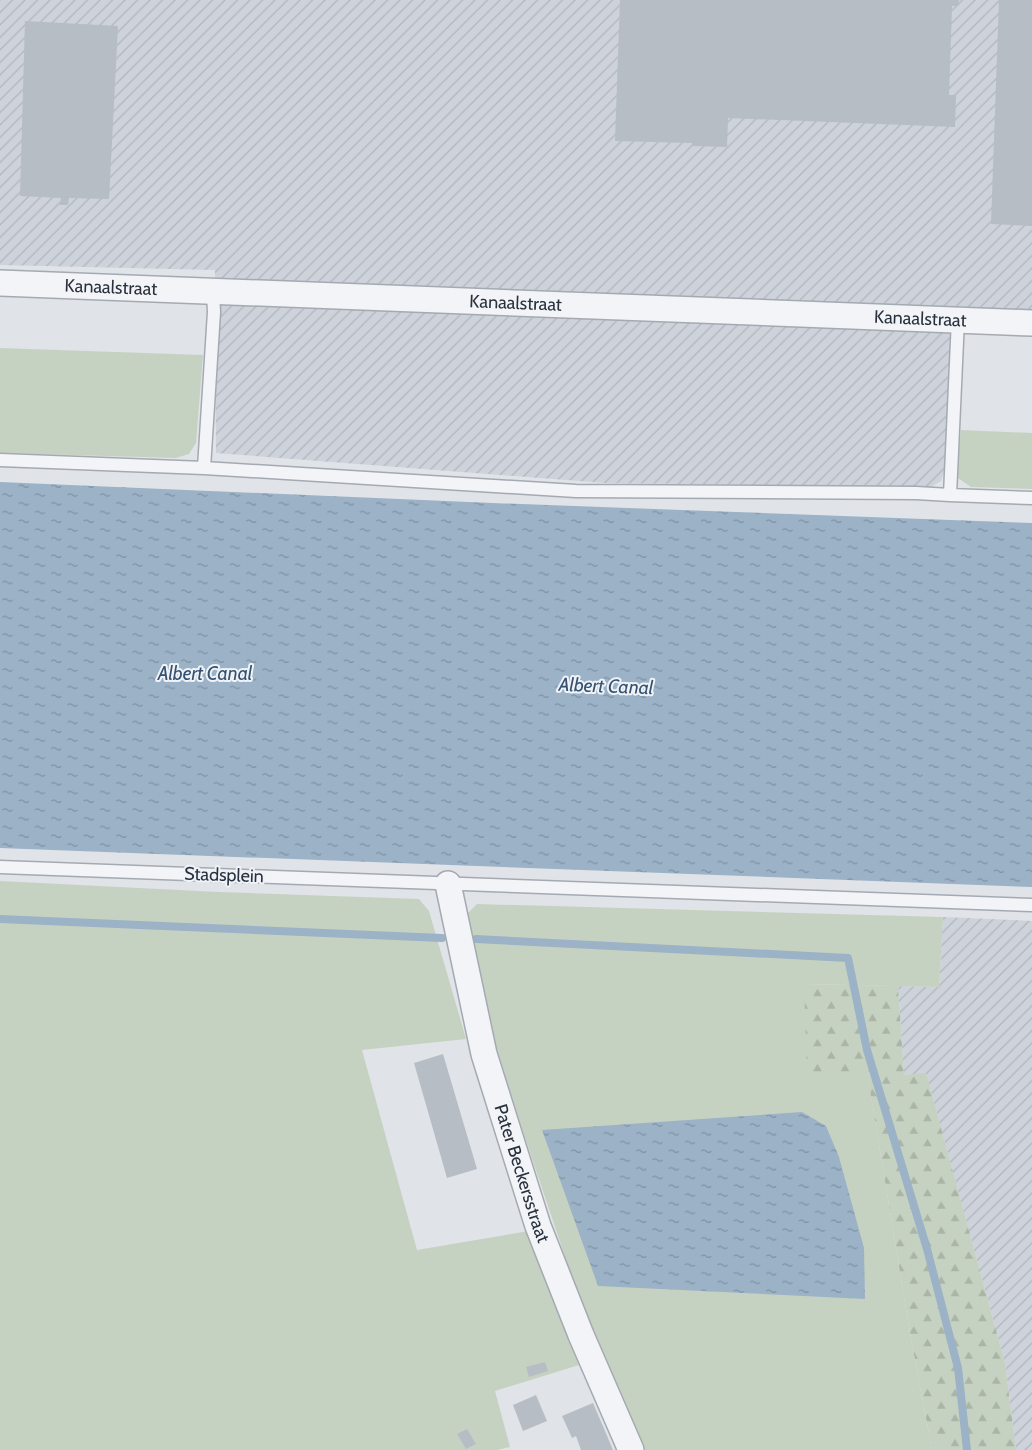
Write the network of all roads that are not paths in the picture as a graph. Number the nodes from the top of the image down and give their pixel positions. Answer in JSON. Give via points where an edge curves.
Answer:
{"nodes":[{"id":1,"x":0,"y":283,"type":"edge"},
{"id":2,"x":213,"y":292,"type":"junction"},
{"id":3,"x":958,"y":319,"type":"junction"},
{"id":4,"x":1032,"y":323,"type":"edge"},
{"id":5,"x":0,"y":460,"type":"edge"},
{"id":6,"x":204,"y":468,"type":"junction"},
{"id":7,"x":950,"y":495,"type":"junction"},
{"id":8,"x":1032,"y":498,"type":"edge"},
{"id":9,"x":0,"y":867,"type":"edge"},
{"id":10,"x":448,"y":884,"type":"junction"},
{"id":11,"x":1032,"y":905,"type":"edge"},
{"id":12,"x":631,"y":1450,"type":"edge"}],
"edges":[{"from":1,"to":2,"type":"street","name":"Kanaalstraat"},
{"from":2,"to":3,"type":"street","name":"Kanaalstraat"},
{"from":2,"to":6,"type":"lane"},
{"from":3,"to":4,"type":"street","name":"Kanaalstraat"},
{"from":3,"to":7,"type":"lane"},
{"from":5,"to":6,"type":"lane"},
{"from":6,"to":7,"type":"lane","via":[[576,491]]},
{"from":7,"to":8,"type":"lane"},
{"from":9,"to":10,"type":"lane","name":"Stadsplein"},
{"from":10,"to":11,"type":"lane","name":"Stadsplein"},
{"from":10,"to":12,"type":"street","name":"Pater Beckersstraat","via":[[484,1054],[538,1226]]}]}
